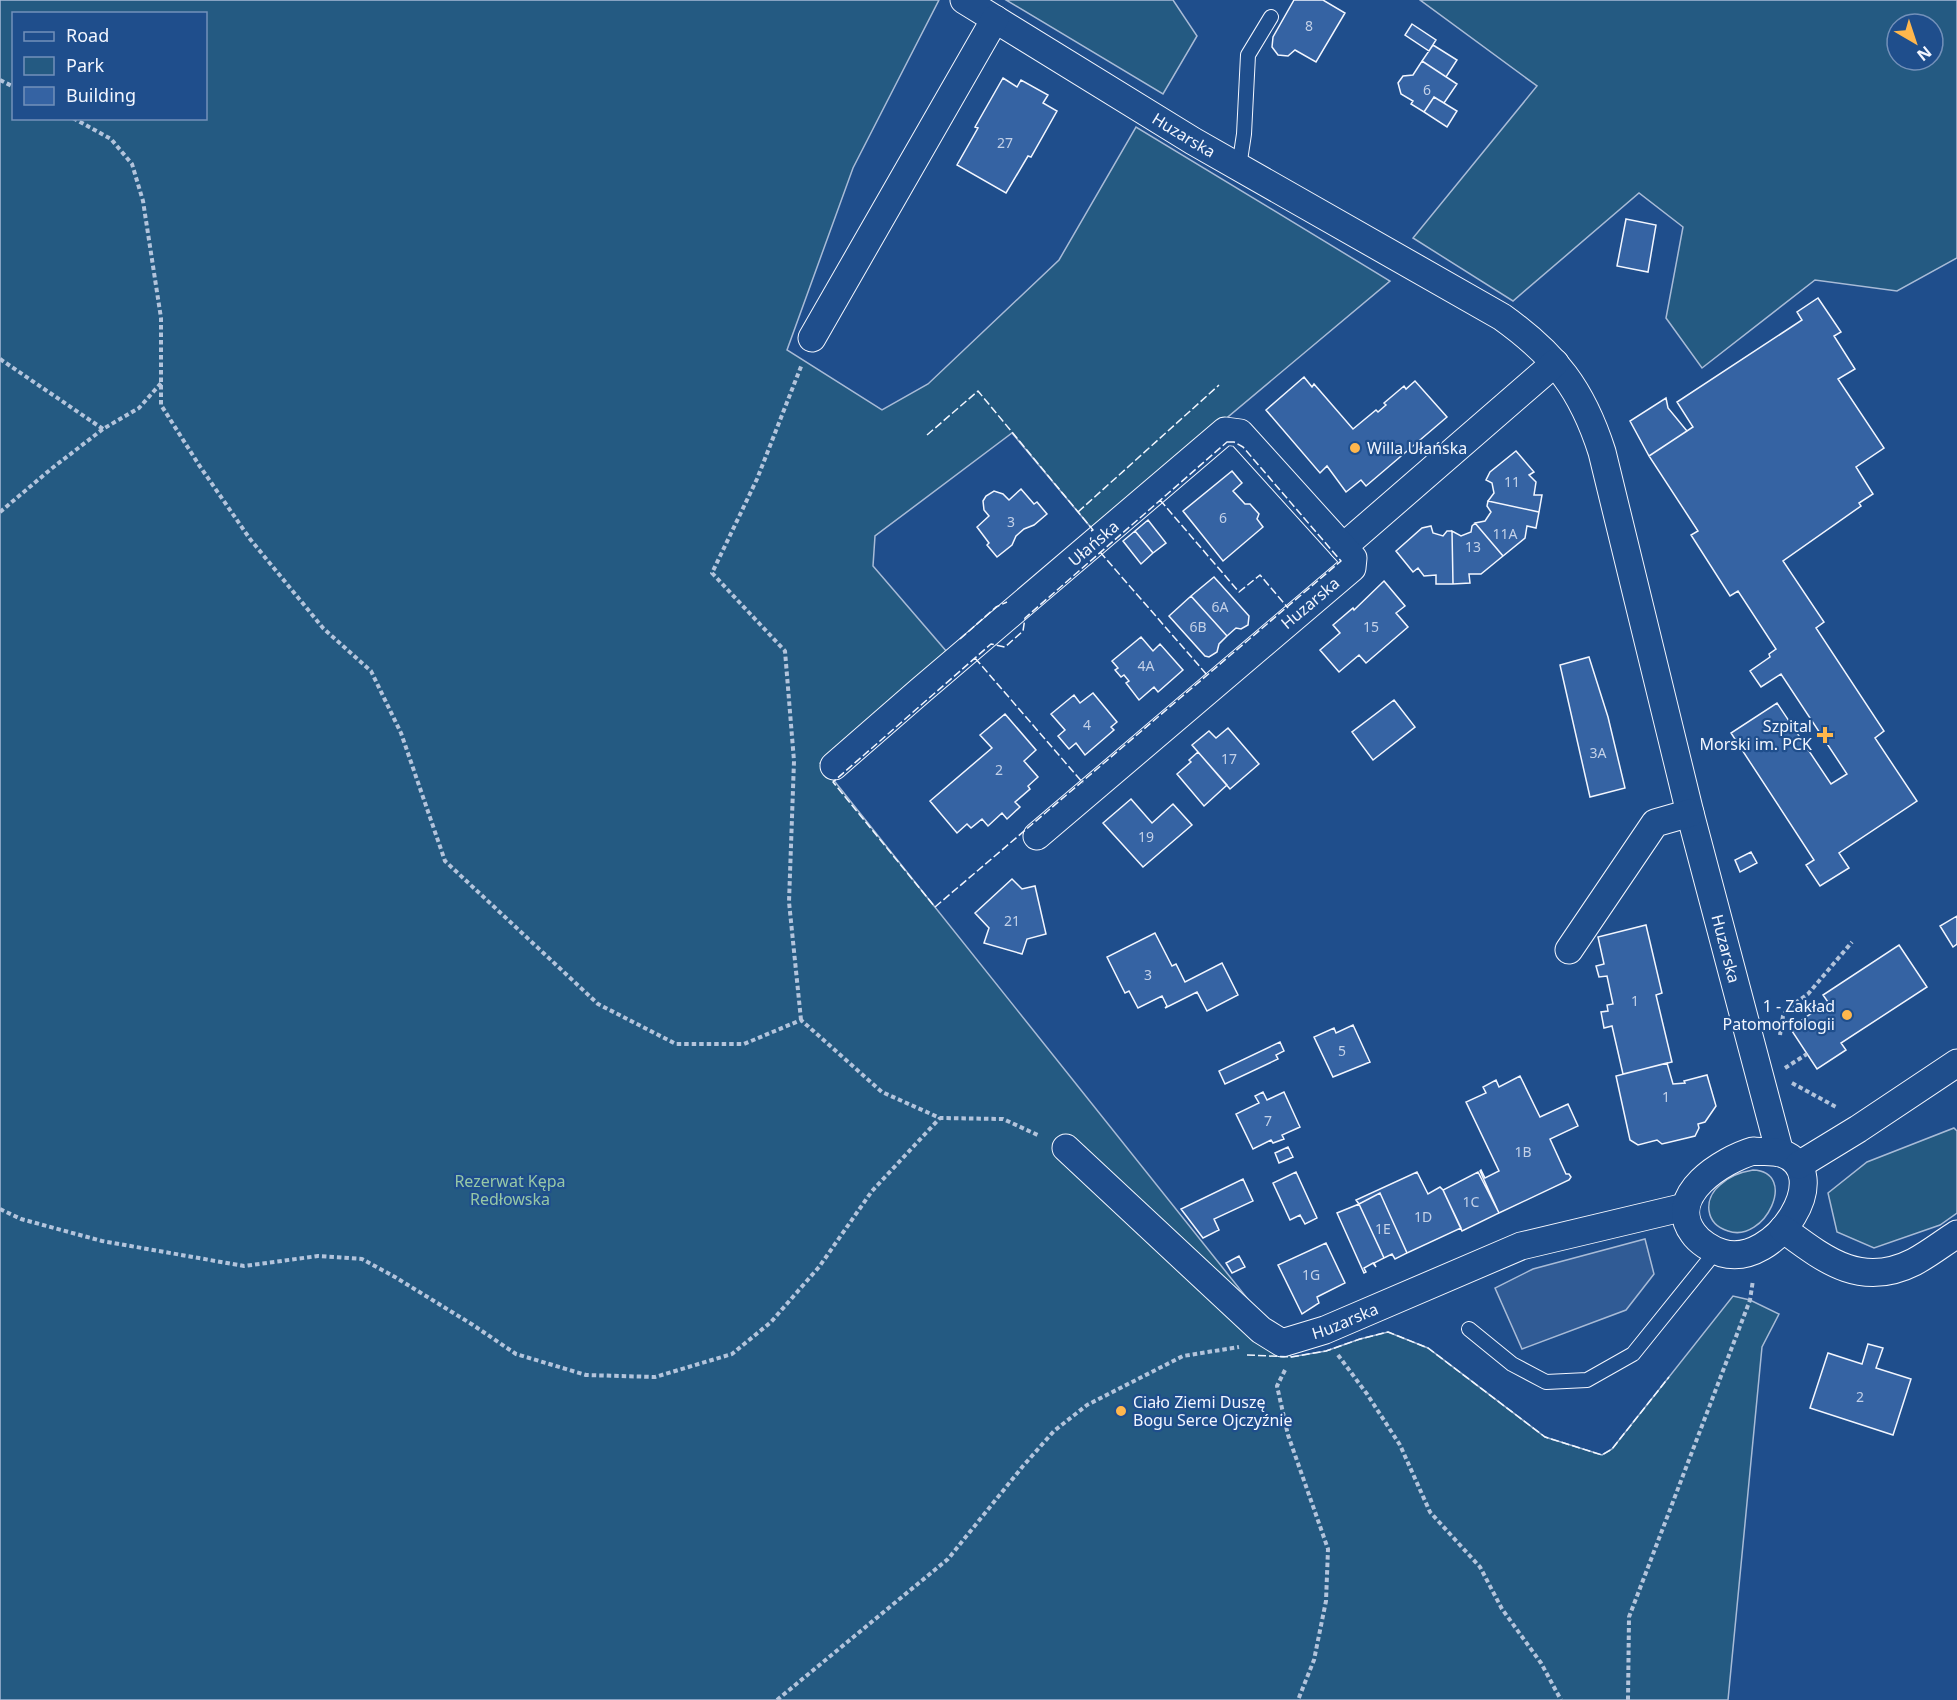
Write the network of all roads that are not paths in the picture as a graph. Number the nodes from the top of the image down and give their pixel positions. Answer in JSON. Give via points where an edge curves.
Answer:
{"nodes":[{"id":1,"x":964,"y":0,"type":"edge"},
{"id":2,"x":1271,"y":17,"type":"dead end"},
{"id":3,"x":995,"y":19,"type":"junction"},
{"id":4,"x":1239,"y":167,"type":"junction"},
{"id":5,"x":812,"y":338,"type":"road end"},
{"id":6,"x":1555,"y":363,"type":"junction"},
{"id":7,"x":1343,"y":547,"type":"junction"},
{"id":8,"x":834,"y":766,"type":"dead end"},
{"id":9,"x":1690,"y":813,"type":"junction"},
{"id":10,"x":1037,"y":836,"type":"dead end"},
{"id":11,"x":1569,"y":950,"type":"dead end"},
{"id":12,"x":1957,"y":1064,"type":"edge"},
{"id":13,"x":1066,"y":1148,"type":"road end"},
{"id":14,"x":1789,"y":1159,"type":"junction"},
{"id":15,"x":1685,"y":1207,"type":"junction"},
{"id":16,"x":1783,"y":1229,"type":"junction"},
{"id":17,"x":1957,"y":1234,"type":"edge"},
{"id":18,"x":1716,"y":1251,"type":"junction"},
{"id":19,"x":1469,"y":1329,"type":"dead end"}],
"edges":[{"from":1,"to":3,"type":"street","name":"Huzarska"},
{"from":2,"to":4,"type":"lane","via":[[1248,55]]},
{"from":3,"to":4,"type":"street","name":"Huzarska"},
{"from":3,"to":5,"type":"street"},
{"from":4,"to":6,"type":"street","name":"Huzarska","via":[[1502,317]]},
{"from":6,"to":7,"type":"street"},
{"from":6,"to":9,"type":"street","name":"Huzarska","via":[[1582,401],[1602,452]]},
{"from":7,"to":8,"type":"street","name":"Ułańska","via":[[1240,433],[1225,431],[1180,475]]},
{"from":7,"to":10,"type":"street","name":"Huzarska","via":[[1353,558],[1352,568]]},
{"from":9,"to":11,"type":"street","via":[[1655,823]]},
{"from":9,"to":14,"type":"street","name":"Huzarska"},
{"from":12,"to":14,"type":"street","via":[[1858,1129]]},
{"from":13,"to":15,"type":"street","name":"Huzarska","via":[[1261,1330],[1286,1342],[1325,1330],[1521,1246]]},
{"from":14,"to":15,"type":"street","via":[[1754,1151],[1727,1161],[1691,1193]]},
{"from":14,"to":16,"type":"street","via":[[1804,1179],[1802,1195]]},
{"from":15,"to":18,"type":"street","via":[[1695,1237]]},
{"from":16,"to":17,"type":"street","via":[[1823,1258],[1872,1274],[1913,1262]]},
{"from":16,"to":18,"type":"street","via":[[1764,1247],[1751,1252],[1727,1255]]},
{"from":18,"to":19,"type":"lane","via":[[1633,1354],[1587,1380],[1546,1382],[1512,1364]]}]}
